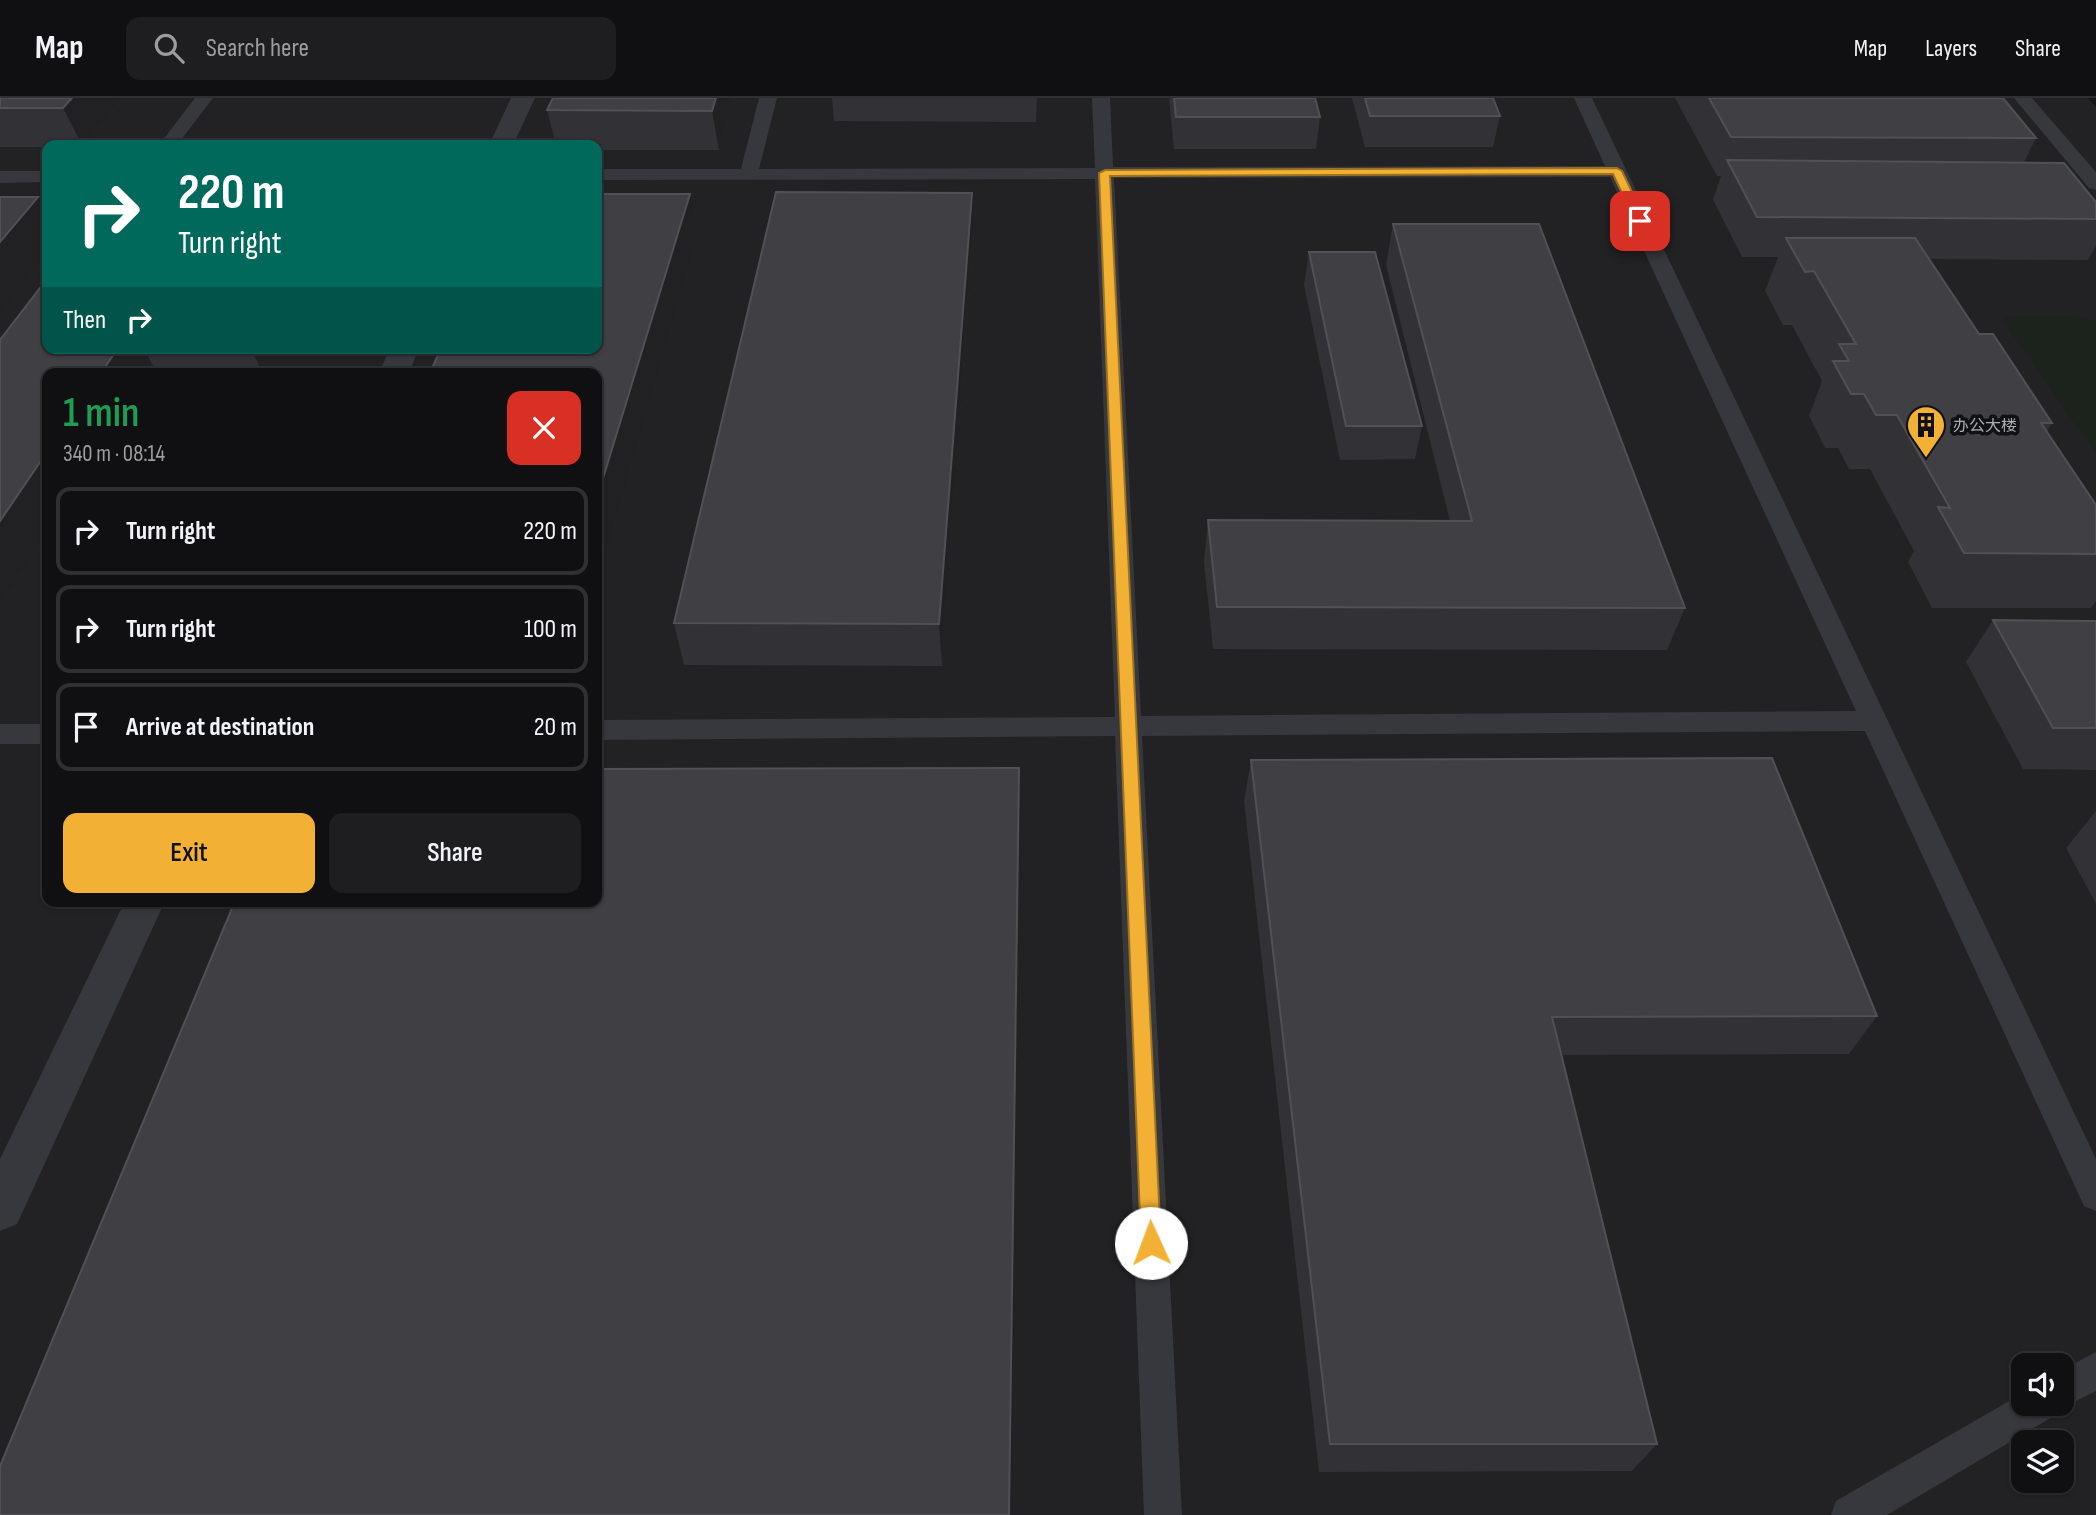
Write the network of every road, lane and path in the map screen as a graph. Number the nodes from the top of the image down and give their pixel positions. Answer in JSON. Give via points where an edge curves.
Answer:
{"nodes":[{"id":1,"x":204,"y":98,"type":"edge"},
{"id":2,"x":523,"y":98,"type":"edge"},
{"id":3,"x":768,"y":98,"type":"edge"},
{"id":4,"x":1101,"y":98,"type":"edge"},
{"id":5,"x":1583,"y":98,"type":"edge"},
{"id":6,"x":2022,"y":98,"type":"edge"},
{"id":7,"x":172,"y":140,"type":"edge"},
{"id":8,"x":503,"y":140,"type":"edge"},
{"id":9,"x":1617,"y":171,"type":"junction"},
{"id":10,"x":1105,"y":173,"type":"junction"},
{"id":11,"x":749,"y":174,"type":"junction"},
{"id":12,"x":602,"y":175,"type":"edge"},
{"id":13,"x":0,"y":177,"type":"edge"},
{"id":14,"x":42,"y":177,"type":"edge"},
{"id":15,"x":2096,"y":184,"type":"edge"},
{"id":16,"x":1874,"y":721,"type":"junction"},
{"id":17,"x":1129,"y":726,"type":"junction"},
{"id":18,"x":602,"y":730,"type":"edge"},
{"id":19,"x":0,"y":734,"type":"edge"},
{"id":20,"x":42,"y":734,"type":"edge"},
{"id":21,"x":142,"y":907,"type":"edge"},
{"id":22,"x":2096,"y":1195,"type":"edge"},
{"id":23,"x":0,"y":1209,"type":"edge"},
{"id":24,"x":2096,"y":1370,"type":"edge"},
{"id":25,"x":2074,"y":1383,"type":"edge"},
{"id":26,"x":2019,"y":1416,"type":"edge"},
{"id":27,"x":1163,"y":1515,"type":"edge"},
{"id":28,"x":1850,"y":1515,"type":"edge"}],
"edges":[{"from":1,"to":7,"type":"lane"},
{"from":2,"to":8,"type":"street"},
{"from":3,"to":11,"type":"lane"},
{"from":4,"to":10,"type":"lane"},
{"from":5,"to":9,"type":"lane"},
{"from":6,"to":15,"type":"lane"},
{"from":9,"to":10,"type":"lane"},
{"from":9,"to":16,"type":"lane"},
{"from":10,"to":11,"type":"lane"},
{"from":10,"to":17,"type":"lane"},
{"from":11,"to":12,"type":"lane"},
{"from":13,"to":14,"type":"lane"},
{"from":16,"to":17,"type":"lane"},
{"from":16,"to":22,"type":"lane"},
{"from":17,"to":18,"type":"lane"},
{"from":17,"to":27,"type":"lane"},
{"from":19,"to":20,"type":"lane"},
{"from":21,"to":23,"type":"street"},
{"from":24,"to":25,"type":"lane"},
{"from":26,"to":28,"type":"lane"}]}
